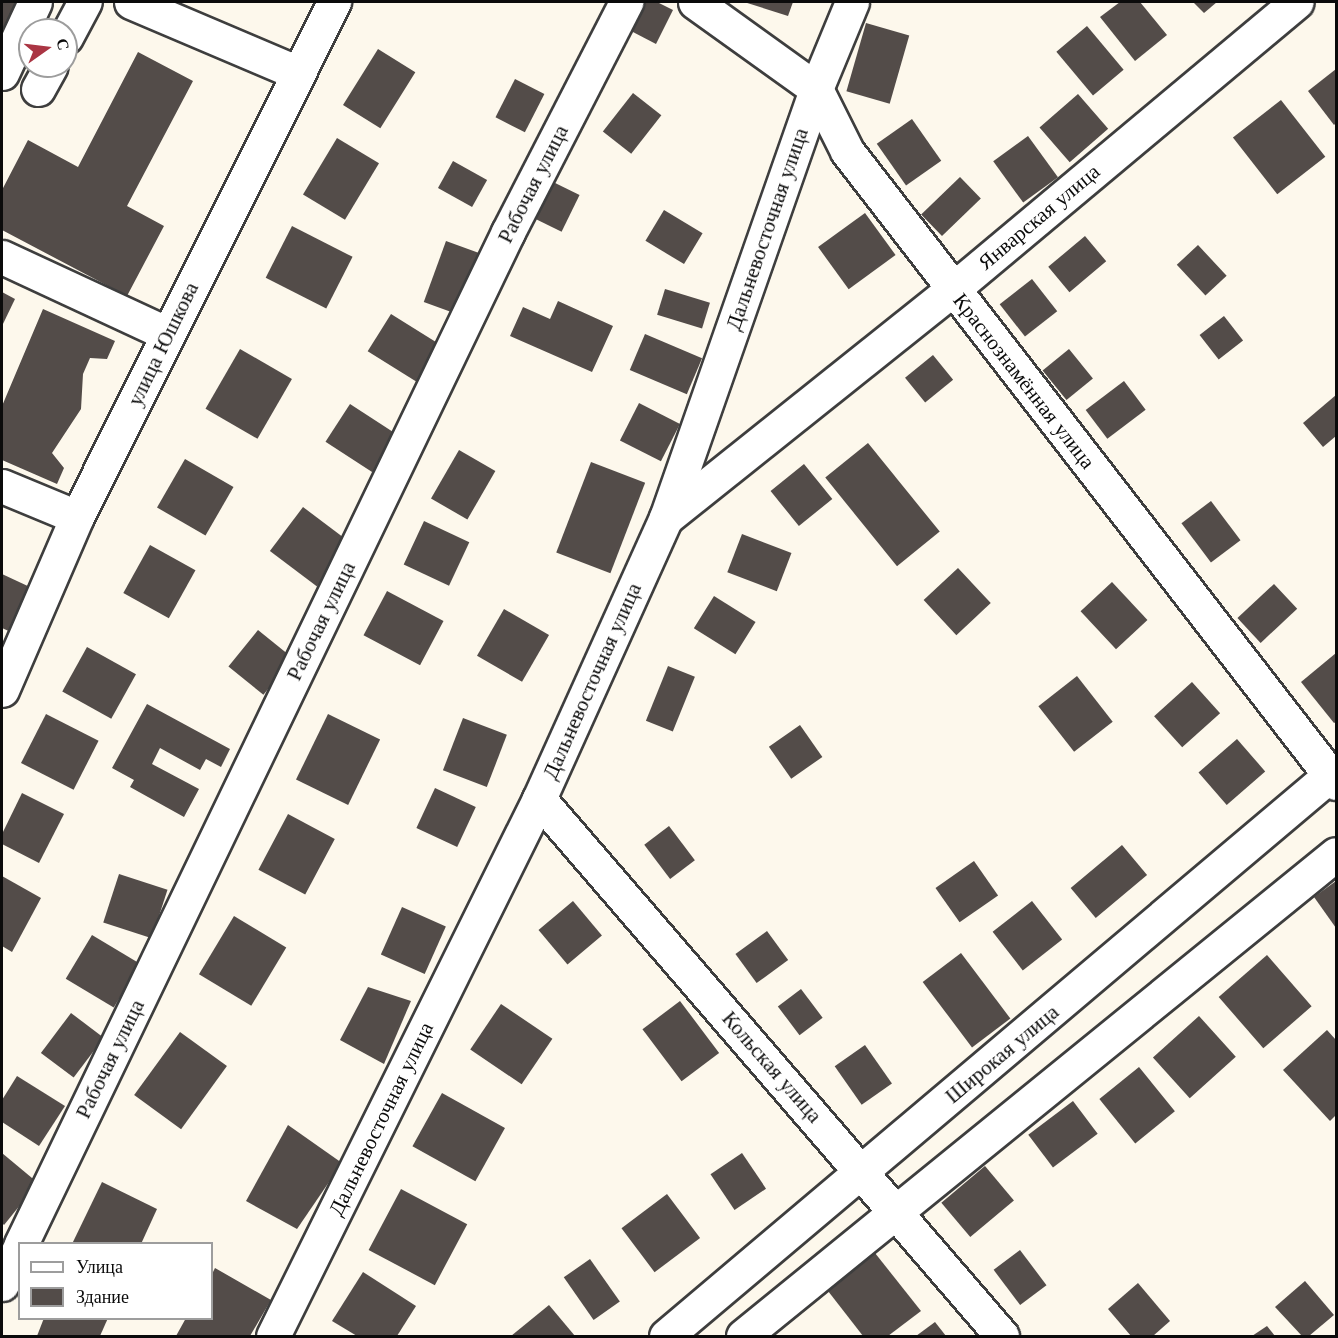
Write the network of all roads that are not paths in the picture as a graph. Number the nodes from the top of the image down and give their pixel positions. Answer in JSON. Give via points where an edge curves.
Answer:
{"nodes":[{"id":1,"x":36,"y":2,"type":"edge"},
{"id":2,"x":85,"y":2,"type":"edge"},
{"id":3,"x":131,"y":2,"type":"edge"},
{"id":4,"x":334,"y":2,"type":"edge"},
{"id":5,"x":626,"y":2,"type":"edge"},
{"id":6,"x":695,"y":2,"type":"edge"},
{"id":7,"x":852,"y":2,"type":"edge"},
{"id":8,"x":1297,"y":2,"type":"edge"},
{"id":9,"x":76,"y":18,"type":"edge"},
{"id":10,"x":296,"y":72,"type":"junction"},
{"id":11,"x":2,"y":73,"type":"edge"},
{"id":12,"x":816,"y":89,"type":"junction"},
{"id":13,"x":2,"y":258,"type":"edge"},
{"id":14,"x":952,"y":290,"type":"junction"},
{"id":15,"x":168,"y":334,"type":"junction"},
{"id":16,"x":2,"y":486,"type":"edge"},
{"id":17,"x":77,"y":517,"type":"junction"},
{"id":18,"x":666,"y":518,"type":"junction"},
{"id":19,"x":2,"y":690,"type":"edge"},
{"id":20,"x":1334,"y":776,"type":"edge"},
{"id":21,"x":539,"y":799,"type":"junction"},
{"id":22,"x":1336,"y":854,"type":"edge"},
{"id":23,"x":863,"y":1172,"type":"junction"},
{"id":24,"x":895,"y":1211,"type":"junction"},
{"id":25,"x":21,"y":1242,"type":"edge"},
{"id":26,"x":18,"y":1249,"type":"edge"},
{"id":27,"x":2,"y":1284,"type":"edge"},
{"id":28,"x":273,"y":1336,"type":"edge"},
{"id":29,"x":666,"y":1336,"type":"edge"},
{"id":30,"x":743,"y":1336,"type":"edge"},
{"id":31,"x":1002,"y":1336,"type":"edge"}],
"edges":[{"from":1,"to":11,"type":"street"},
{"from":2,"to":9,"type":"street"},
{"from":3,"to":10,"type":"street"},
{"from":4,"to":10,"type":"street","name":"улица Юшкова"},
{"from":5,"to":25,"type":"street","name":"Рабочая улица","via":[[503,243]]},
{"from":6,"to":12,"type":"street","name":"Краснознамённая улица"},
{"from":7,"to":12,"type":"street","name":"Дальневосточная улица"},
{"from":8,"to":14,"type":"street","name":"Январская улица"},
{"from":10,"to":15,"type":"street","name":"улица Юшкова"},
{"from":12,"to":14,"type":"street","name":"Краснознамённая улица","via":[[847,151]]},
{"from":12,"to":18,"type":"street","name":"Дальневосточная улица"},
{"from":13,"to":15,"type":"street"},
{"from":14,"to":18,"type":"street","name":"Январская улица"},
{"from":14,"to":20,"type":"street","name":"Краснознамённая улица"},
{"from":15,"to":17,"type":"street","name":"улица Юшкова"},
{"from":16,"to":17,"type":"street"},
{"from":17,"to":19,"type":"street","name":"улица Юшкова"},
{"from":18,"to":21,"type":"street","name":"Дальневосточная улица"},
{"from":20,"to":23,"type":"street","name":"Широкая улица"},
{"from":21,"to":23,"type":"street","name":"Кольская улица"},
{"from":21,"to":28,"type":"street","name":"Дальневосточная улица"},
{"from":22,"to":24,"type":"street"},
{"from":23,"to":24,"type":"street","name":"Кольская улица"},
{"from":23,"to":29,"type":"street","name":"Широкая улица"},
{"from":24,"to":30,"type":"street"},
{"from":24,"to":31,"type":"street","name":"Кольская улица"},
{"from":26,"to":27,"type":"street","name":"Рабочая улица"}]}
